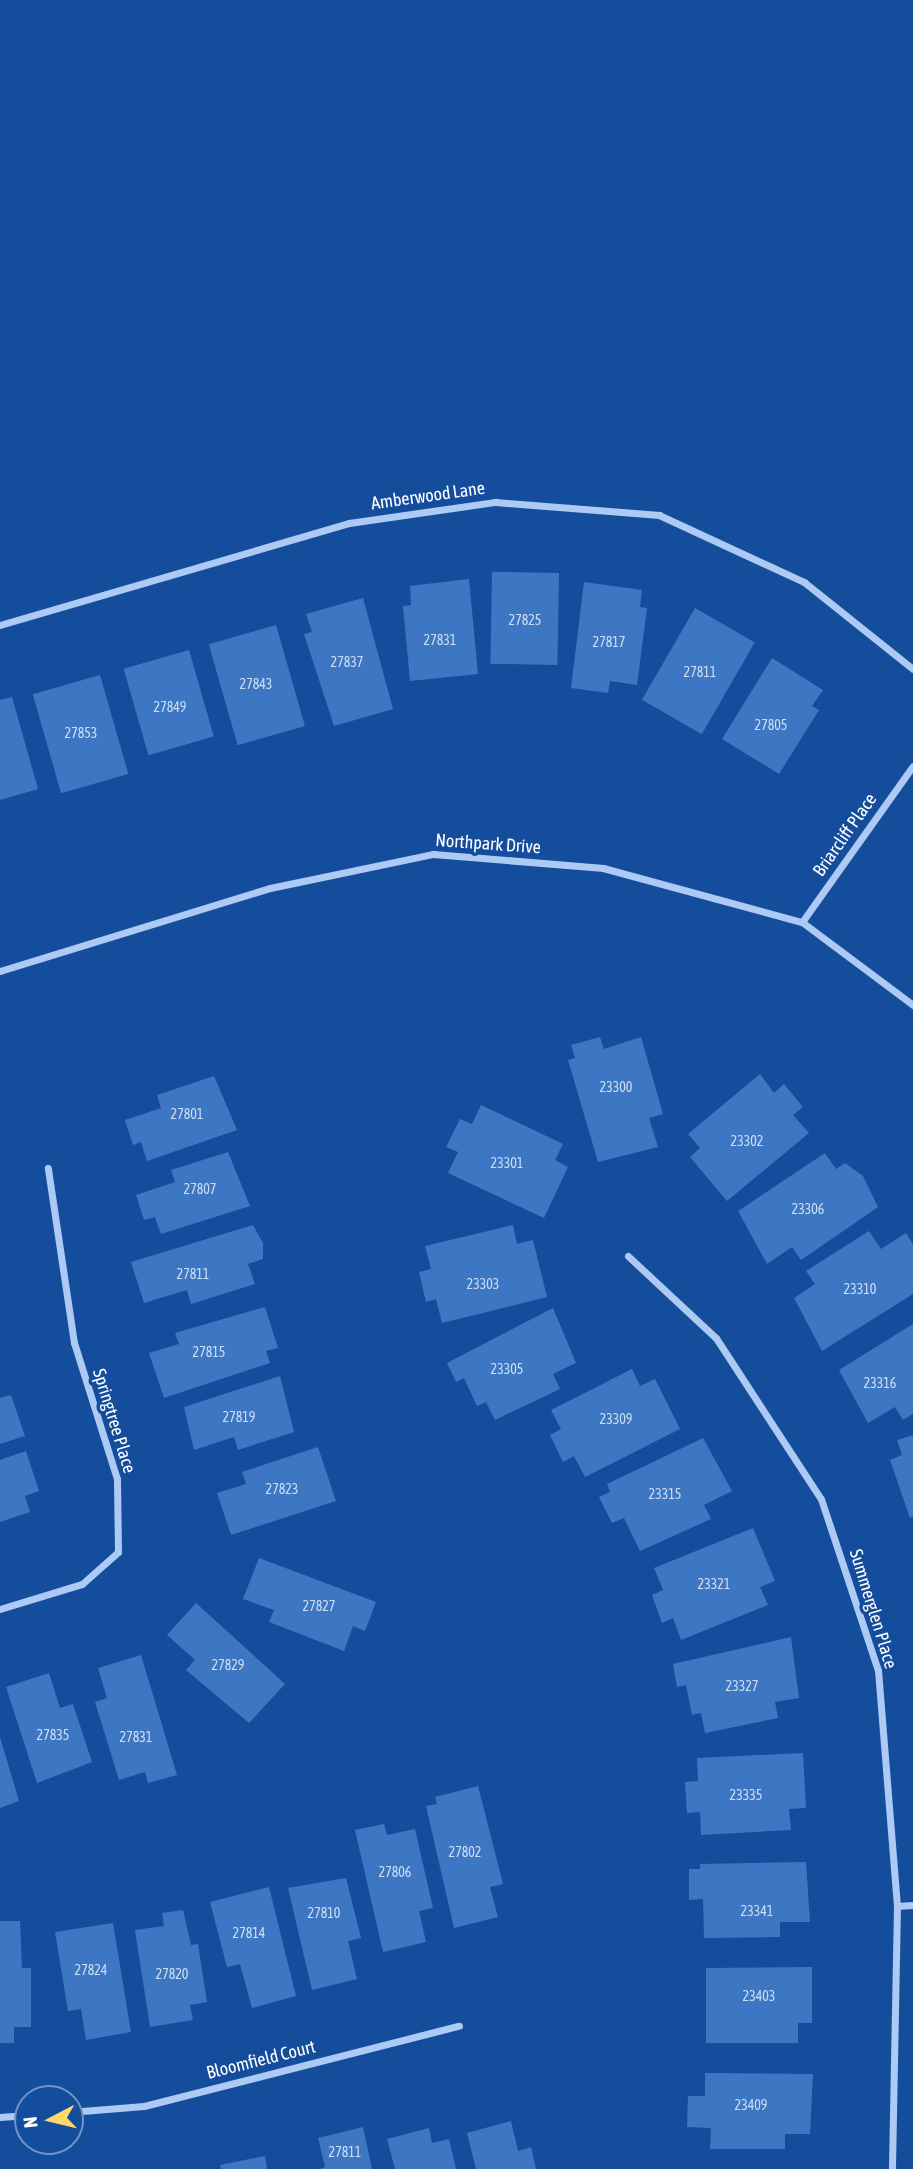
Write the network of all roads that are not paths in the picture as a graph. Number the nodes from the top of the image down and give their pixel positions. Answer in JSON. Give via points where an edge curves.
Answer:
{"nodes":[{"id":1,"x":0,"y":625,"type":"edge"},
{"id":2,"x":913,"y":669,"type":"edge"},
{"id":3,"x":913,"y":766,"type":"edge"},
{"id":4,"x":802,"y":922,"type":"junction"},
{"id":5,"x":0,"y":971,"type":"edge"},
{"id":6,"x":913,"y":1005,"type":"edge"},
{"id":7,"x":48,"y":1168,"type":"dead end"},
{"id":8,"x":628,"y":1256,"type":"dead end"},
{"id":9,"x":0,"y":1609,"type":"edge"},
{"id":10,"x":913,"y":1905,"type":"edge"},
{"id":11,"x":897,"y":1906,"type":"junction"},
{"id":12,"x":459,"y":2026,"type":"dead end"},
{"id":13,"x":84,"y":2111,"type":"edge"},
{"id":14,"x":892,"y":2169,"type":"edge"}],
"edges":[{"from":1,"to":2,"type":"street","name":"Amberwood Lane","via":[[349,523],[495,502],[659,515],[804,582]]},
{"from":3,"to":4,"type":"street","name":"Briarcliff Place"},
{"from":4,"to":5,"type":"street","name":"Northpark Drive","via":[[603,868],[433,854],[270,888]]},
{"from":4,"to":6,"type":"street","name":"Northpark Drive"},
{"from":7,"to":9,"type":"street","name":"Springtree Place","via":[[74,1343],[117,1479],[118,1552],[82,1584]]},
{"from":8,"to":11,"type":"street","name":"Summerglen Place","via":[[716,1338],[821,1499],[878,1670]]},
{"from":10,"to":11,"type":"street"},
{"from":11,"to":14,"type":"street","name":"Summerglen Place"},
{"from":12,"to":13,"type":"street","name":"Bloomfield Court","via":[[144,2106]]}]}
